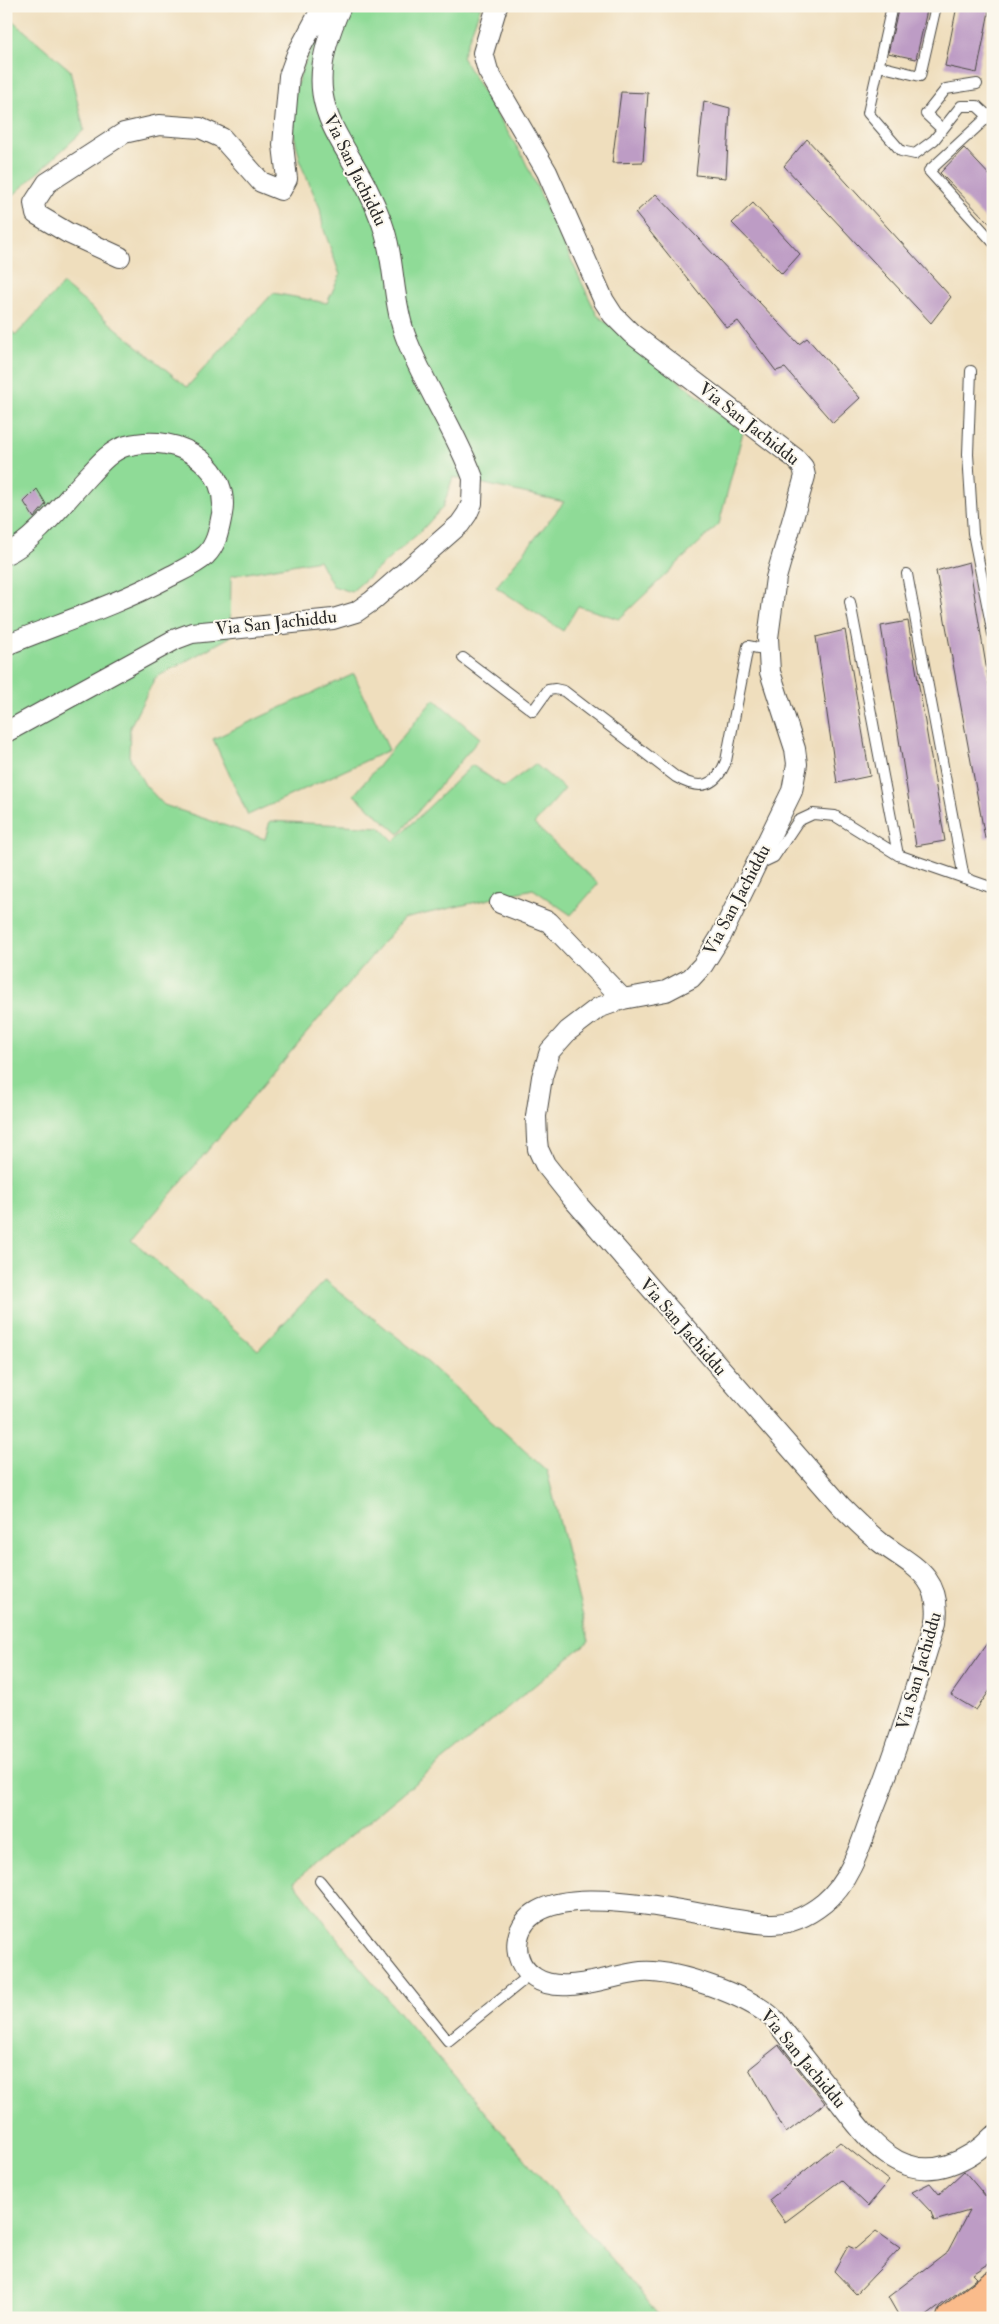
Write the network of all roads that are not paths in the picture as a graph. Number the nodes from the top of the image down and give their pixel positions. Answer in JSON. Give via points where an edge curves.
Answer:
{"nodes":[{"id":1,"x":323,"y":6,"type":"edge"},
{"id":2,"x":341,"y":6,"type":"edge"},
{"id":3,"x":496,"y":6,"type":"edge"},
{"id":4,"x":892,"y":6,"type":"edge"},
{"id":5,"x":936,"y":6,"type":"edge"},
{"id":6,"x":879,"y":66,"type":"junction"},
{"id":7,"x":977,"y":84,"type":"dead end"},
{"id":8,"x":991,"y":115,"type":"edge"},
{"id":9,"x":942,"y":129,"type":"junction"},
{"id":10,"x":993,"y":242,"type":"edge"},
{"id":11,"x":120,"y":257,"type":"dead end"},
{"id":12,"x":971,"y":371,"type":"dead end"},
{"id":13,"x":6,"y":554,"type":"edge"},
{"id":14,"x":907,"y":574,"type":"dead end"},
{"id":15,"x":850,"y":602,"type":"dead end"},
{"id":16,"x":993,"y":634,"type":"edge"},
{"id":17,"x":6,"y":645,"type":"edge"},
{"id":18,"x":768,"y":650,"type":"junction"},
{"id":19,"x":463,"y":658,"type":"dead end"},
{"id":20,"x":6,"y":732,"type":"edge"},
{"id":21,"x":898,"y":855,"type":"junction"},
{"id":22,"x":756,"y":865,"type":"junction"},
{"id":23,"x":964,"y":878,"type":"junction"},
{"id":24,"x":993,"y":888,"type":"edge"},
{"id":25,"x":500,"y":903,"type":"dead end"},
{"id":26,"x":623,"y":999,"type":"junction"},
{"id":27,"x":320,"y":1881,"type":"dead end"},
{"id":28,"x":530,"y":1975,"type":"junction"},
{"id":29,"x":993,"y":2136,"type":"edge"},
{"id":30,"x":993,"y":2285,"type":"edge"},
{"id":31,"x":993,"y":2311,"type":"edge"},
{"id":32,"x":951,"y":2318,"type":"edge"},
{"id":33,"x":984,"y":2318,"type":"edge"}],
"edges":[{"from":1,"to":11,"type":"street","via":[[289,76],[283,145],[287,179],[281,190],[261,182],[222,138],[200,128],[159,125],[124,133],[46,183],[34,203],[36,214]]},
{"from":2,"to":20,"type":"street","name":"Via San Jachiddu","via":[[323,55],[324,104],[335,134],[377,209],[392,259],[404,332],[473,478],[474,492],[467,514],[452,532],[356,612],[333,619],[192,633]]},
{"from":3,"to":18,"type":"street","name":"Via San Jachiddu","via":[[484,53],[488,71],[547,172],[596,287],[613,315],[631,333],[804,467],[803,487],[776,578],[769,618]]},
{"from":4,"to":6,"type":"lane"},
{"from":5,"to":6,"type":"lane","via":[[920,76]]},
{"from":6,"to":9,"type":"lane","via":[[868,113],[901,151],[915,154],[934,140]]},
{"from":7,"to":9,"type":"lane","via":[[946,89],[926,114]]},
{"from":8,"to":9,"type":"lane","via":[[977,106],[961,106]]},
{"from":8,"to":10,"type":"lane","via":[[929,171]]},
{"from":12,"to":16,"type":"lane","via":[[968,454],[974,533]]},
{"from":13,"to":17,"type":"street","via":[[29,538],[107,456],[124,446],[147,441],[164,443],[196,455],[209,467],[223,496],[219,532],[211,549],[196,563],[126,598]]},
{"from":14,"to":23,"type":"lane"},
{"from":15,"to":21,"type":"lane"},
{"from":18,"to":19,"type":"lane","via":[[748,646],[726,761],[721,774],[712,782],[699,786],[676,777],[564,691],[548,690],[533,711]]},
{"from":18,"to":22,"type":"street","name":"Via San Jachiddu","via":[[770,672],[796,749],[797,764],[792,791]]},
{"from":21,"to":22,"type":"lane","via":[[835,816],[812,814],[798,821],[774,856]]},
{"from":21,"to":23,"type":"lane"},
{"from":22,"to":26,"type":"street","name":"Via San Jachiddu","via":[[721,936],[691,978],[666,991]]},
{"from":23,"to":24,"type":"lane"},
{"from":25,"to":26,"type":"street","via":[[549,922]]},
{"from":26,"to":28,"type":"street","name":"Via San Jachiddu","via":[[586,1016],[550,1052],[536,1116],[541,1156],[572,1198],[841,1506],[922,1572],[933,1588],[938,1610],[898,1746],[857,1854],[841,1883],[824,1903],[799,1918],[773,1924],[612,1901],[590,1900],[550,1906],[526,1919],[519,1932],[520,1961]]},
{"from":27,"to":28,"type":"lane","via":[[448,2041]]},
{"from":28,"to":29,"type":"street","name":"Via San Jachiddu","via":[[539,1981],[566,1985],[640,1972],[662,1972],[757,2005],[775,2020],[877,2147],[907,2166],[931,2168],[954,2163],[979,2149]]},
{"from":30,"to":32,"type":"main road"},
{"from":31,"to":33,"type":"main road"}]}
